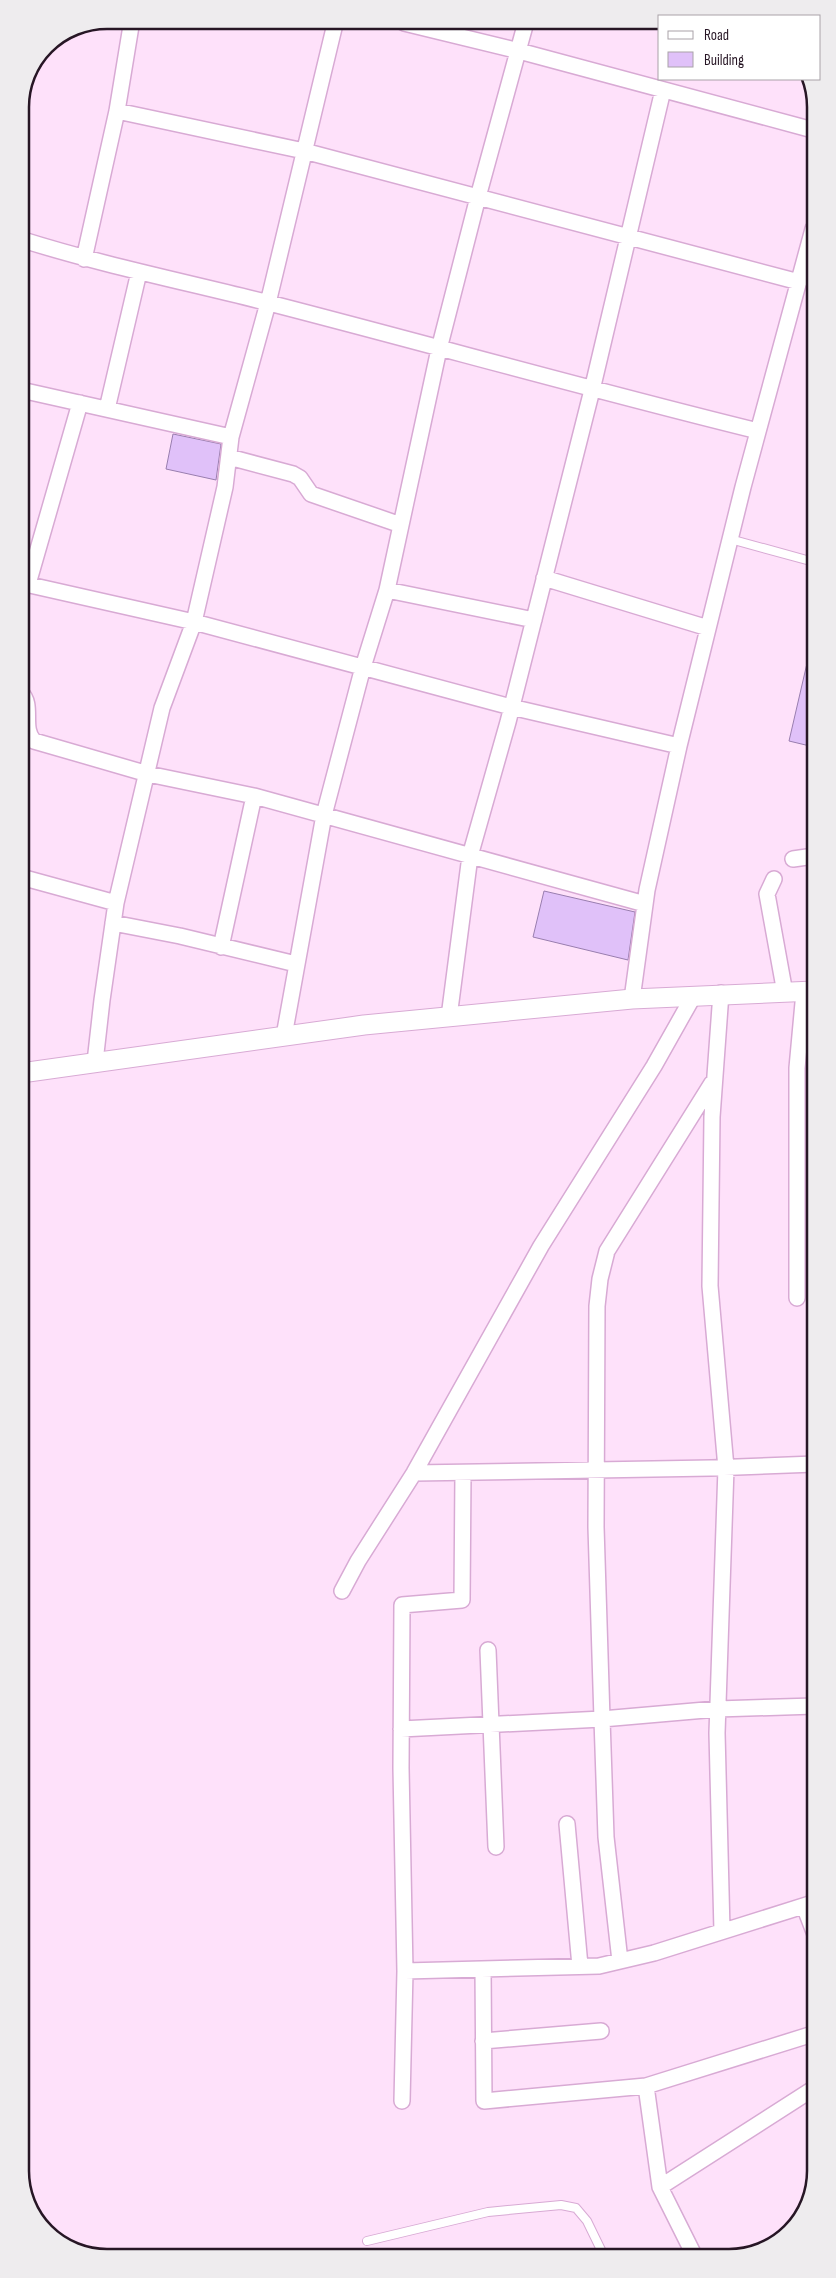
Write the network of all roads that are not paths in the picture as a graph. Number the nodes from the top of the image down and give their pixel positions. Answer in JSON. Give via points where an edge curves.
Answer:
{"nodes":[{"id":1,"x":131,"y":29,"type":"edge"},
{"id":2,"x":333,"y":29,"type":"edge"},
{"id":3,"x":429,"y":29,"type":"edge"},
{"id":4,"x":524,"y":29,"type":"edge"},
{"id":5,"x":519,"y":51,"type":"junction"},
{"id":6,"x":662,"y":90,"type":"junction"},
{"id":7,"x":117,"y":111,"type":"junction"},
{"id":8,"x":807,"y":128,"type":"edge"},
{"id":9,"x":304,"y":151,"type":"junction"},
{"id":10,"x":478,"y":197,"type":"junction"},
{"id":11,"x":628,"y":236,"type":"junction"},
{"id":12,"x":29,"y":242,"type":"edge"},
{"id":13,"x":807,"y":251,"type":"edge"},
{"id":14,"x":84,"y":259,"type":"junction"},
{"id":15,"x":139,"y":272,"type":"junction"},
{"id":16,"x":799,"y":282,"type":"junction"},
{"id":17,"x":268,"y":303,"type":"junction"},
{"id":18,"x":439,"y":349,"type":"junction"},
{"id":19,"x":592,"y":390,"type":"junction"},
{"id":20,"x":29,"y":392,"type":"edge"},
{"id":21,"x":80,"y":403,"type":"junction"},
{"id":22,"x":107,"y":410,"type":"junction"},
{"id":23,"x":758,"y":431,"type":"junction"},
{"id":24,"x":231,"y":437,"type":"junction"},
{"id":25,"x":228,"y":457,"type":"junction"},
{"id":26,"x":401,"y":525,"type":"junction"},
{"id":27,"x":730,"y":539,"type":"junction"},
{"id":28,"x":807,"y":560,"type":"edge"},
{"id":29,"x":29,"y":570,"type":"edge"},
{"id":30,"x":544,"y":578,"type":"junction"},
{"id":31,"x":29,"y":584,"type":"edge"},
{"id":32,"x":387,"y":590,"type":"junction"},
{"id":33,"x":534,"y":620,"type":"junction"},
{"id":34,"x":194,"y":622,"type":"junction"},
{"id":35,"x":708,"y":628,"type":"junction"},
{"id":36,"x":363,"y":667,"type":"junction"},
{"id":37,"x":511,"y":707,"type":"junction"},
{"id":38,"x":29,"y":733,"type":"edge"},
{"id":39,"x":679,"y":746,"type":"junction"},
{"id":40,"x":148,"y":774,"type":"junction"},
{"id":41,"x":254,"y":796,"type":"junction"},
{"id":42,"x":324,"y":815,"type":"junction"},
{"id":43,"x":470,"y":856,"type":"junction"},
{"id":44,"x":807,"y":857,"type":"edge"},
{"id":45,"x":792,"y":859,"type":"dead end"},
{"id":46,"x":29,"y":879,"type":"edge"},
{"id":47,"x":774,"y":879,"type":"dead end"},
{"id":48,"x":116,"y":903,"type":"junction"},
{"id":49,"x":645,"y":904,"type":"junction"},
{"id":50,"x":113,"y":923,"type":"junction"},
{"id":51,"x":221,"y":947,"type":"junction"},
{"id":52,"x":296,"y":964,"type":"junction"},
{"id":53,"x":807,"y":991,"type":"edge"},
{"id":54,"x":721,"y":993,"type":"junction"},
{"id":55,"x":785,"y":994,"type":"junction"},
{"id":56,"x":694,"y":995,"type":"junction"},
{"id":57,"x":632,"y":998,"type":"junction"},
{"id":58,"x":807,"y":1004,"type":"edge"},
{"id":59,"x":449,"y":1017,"type":"junction"},
{"id":60,"x":284,"y":1036,"type":"junction"},
{"id":61,"x":95,"y":1062,"type":"junction"},
{"id":62,"x":29,"y":1072,"type":"edge"},
{"id":63,"x":714,"y":1080,"type":"junction"},
{"id":64,"x":797,"y":1298,"type":"dead end"},
{"id":65,"x":807,"y":1464,"type":"edge"},
{"id":66,"x":726,"y":1468,"type":"junction"},
{"id":67,"x":595,"y":1470,"type":"junction"},
{"id":68,"x":462,"y":1473,"type":"junction"},
{"id":69,"x":414,"y":1474,"type":"junction"},
{"id":70,"x":342,"y":1591,"type":"dead end"},
{"id":71,"x":488,"y":1650,"type":"dead end"},
{"id":72,"x":807,"y":1706,"type":"edge"},
{"id":73,"x":717,"y":1709,"type":"junction"},
{"id":74,"x":602,"y":1719,"type":"junction"},
{"id":75,"x":491,"y":1725,"type":"junction"},
{"id":76,"x":401,"y":1729,"type":"junction"},
{"id":77,"x":566,"y":1824,"type":"dead end"},
{"id":78,"x":496,"y":1847,"type":"dead end"},
{"id":79,"x":807,"y":1904,"type":"edge"},
{"id":80,"x":722,"y":1932,"type":"junction"},
{"id":81,"x":620,"y":1961,"type":"junction"},
{"id":82,"x":580,"y":1966,"type":"junction"},
{"id":83,"x":483,"y":1969,"type":"junction"},
{"id":84,"x":405,"y":1971,"type":"junction"},
{"id":85,"x":601,"y":2031,"type":"dead end"},
{"id":86,"x":807,"y":2036,"type":"edge"},
{"id":87,"x":483,"y":2041,"type":"junction"},
{"id":88,"x":646,"y":2086,"type":"junction"},
{"id":89,"x":807,"y":2093,"type":"edge"},
{"id":90,"x":402,"y":2101,"type":"dead end"},
{"id":91,"x":660,"y":2187,"type":"junction"},
{"id":92,"x":367,"y":2241,"type":"dead end"},
{"id":93,"x":601,"y":2249,"type":"edge"},
{"id":94,"x":691,"y":2249,"type":"edge"}],
"edges":[{"from":1,"to":7,"type":"street"},
{"from":2,"to":9,"type":"street"},
{"from":3,"to":5,"type":"street"},
{"from":4,"to":5,"type":"street"},
{"from":5,"to":6,"type":"street"},
{"from":5,"to":10,"type":"street"},
{"from":6,"to":8,"type":"street"},
{"from":6,"to":11,"type":"street"},
{"from":7,"to":9,"type":"street"},
{"from":7,"to":14,"type":"street"},
{"from":9,"to":10,"type":"street"},
{"from":9,"to":17,"type":"street"},
{"from":10,"to":11,"type":"street"},
{"from":10,"to":18,"type":"street"},
{"from":11,"to":16,"type":"street"},
{"from":11,"to":19,"type":"street"},
{"from":12,"to":14,"type":"street"},
{"from":13,"to":16,"type":"street"},
{"from":14,"to":15,"type":"street"},
{"from":15,"to":17,"type":"street"},
{"from":15,"to":22,"type":"street"},
{"from":16,"to":23,"type":"street"},
{"from":17,"to":18,"type":"street"},
{"from":17,"to":24,"type":"street"},
{"from":18,"to":19,"type":"street"},
{"from":18,"to":26,"type":"street"},
{"from":19,"to":23,"type":"street"},
{"from":19,"to":30,"type":"street"},
{"from":20,"to":21,"type":"street"},
{"from":21,"to":22,"type":"street"},
{"from":21,"to":29,"type":"street"},
{"from":22,"to":24,"type":"street"},
{"from":23,"to":27,"type":"street"},
{"from":24,"to":25,"type":"street"},
{"from":25,"to":26,"type":"street","via":[[293,474],[300,478],[311,494]]},
{"from":25,"to":34,"type":"street","via":[[225,487]]},
{"from":26,"to":32,"type":"street"},
{"from":27,"to":28,"type":"lane"},
{"from":27,"to":35,"type":"street"},
{"from":30,"to":33,"type":"street"},
{"from":30,"to":35,"type":"street"},
{"from":31,"to":34,"type":"street"},
{"from":32,"to":33,"type":"street"},
{"from":32,"to":36,"type":"street"},
{"from":33,"to":37,"type":"street"},
{"from":34,"to":36,"type":"street"},
{"from":34,"to":40,"type":"street","via":[[162,708]]},
{"from":35,"to":39,"type":"street"},
{"from":36,"to":37,"type":"street"},
{"from":36,"to":42,"type":"street"},
{"from":37,"to":39,"type":"street"},
{"from":37,"to":43,"type":"street"},
{"from":38,"to":40,"type":"street","via":[[34,741]]},
{"from":39,"to":49,"type":"street"},
{"from":40,"to":41,"type":"street"},
{"from":40,"to":48,"type":"street"},
{"from":41,"to":42,"type":"street"},
{"from":41,"to":51,"type":"street"},
{"from":42,"to":43,"type":"street"},
{"from":42,"to":52,"type":"street"},
{"from":43,"to":49,"type":"street"},
{"from":43,"to":59,"type":"street"},
{"from":44,"to":45,"type":"street"},
{"from":46,"to":48,"type":"street"},
{"from":47,"to":55,"type":"street","via":[[767,894]]},
{"from":48,"to":50,"type":"street"},
{"from":49,"to":57,"type":"street"},
{"from":50,"to":51,"type":"street"},
{"from":50,"to":61,"type":"street"},
{"from":51,"to":52,"type":"street"},
{"from":52,"to":60,"type":"street"},
{"from":53,"to":55,"type":"street"},
{"from":54,"to":55,"type":"street"},
{"from":54,"to":56,"type":"street"},
{"from":54,"to":63,"type":"street"},
{"from":56,"to":57,"type":"street"},
{"from":56,"to":69,"type":"street","via":[[654,1066],[541,1246]]},
{"from":57,"to":59,"type":"street"},
{"from":58,"to":64,"type":"street","via":[[797,1068]]},
{"from":59,"to":60,"type":"street"},
{"from":60,"to":61,"type":"street"},
{"from":61,"to":62,"type":"street"},
{"from":63,"to":66,"type":"street","via":[[710,1286]]},
{"from":63,"to":67,"type":"street","via":[[607,1251],[597,1306]]},
{"from":65,"to":66,"type":"street"},
{"from":66,"to":67,"type":"street"},
{"from":66,"to":73,"type":"street"},
{"from":67,"to":68,"type":"street"},
{"from":67,"to":74,"type":"street"},
{"from":68,"to":69,"type":"street"},
{"from":68,"to":76,"type":"street","via":[[462,1600],[402,1605]]},
{"from":69,"to":70,"type":"street"},
{"from":71,"to":75,"type":"street"},
{"from":72,"to":73,"type":"street"},
{"from":73,"to":74,"type":"street"},
{"from":73,"to":80,"type":"street"},
{"from":74,"to":75,"type":"street"},
{"from":74,"to":81,"type":"street","via":[[606,1836]]},
{"from":75,"to":76,"type":"street"},
{"from":75,"to":78,"type":"street"},
{"from":76,"to":84,"type":"street"},
{"from":77,"to":82,"type":"street"},
{"from":79,"to":80,"type":"street"},
{"from":80,"to":81,"type":"street"},
{"from":81,"to":82,"type":"street"},
{"from":82,"to":83,"type":"street"},
{"from":83,"to":84,"type":"street"},
{"from":83,"to":87,"type":"street"},
{"from":84,"to":90,"type":"street"},
{"from":85,"to":87,"type":"street"},
{"from":86,"to":88,"type":"street"},
{"from":87,"to":88,"type":"street","via":[[484,2101]]},
{"from":88,"to":91,"type":"street"},
{"from":89,"to":91,"type":"street"},
{"from":91,"to":94,"type":"street"},
{"from":92,"to":93,"type":"lane","via":[[488,2212],[561,2205],[576,2208],[587,2221]]}]}
